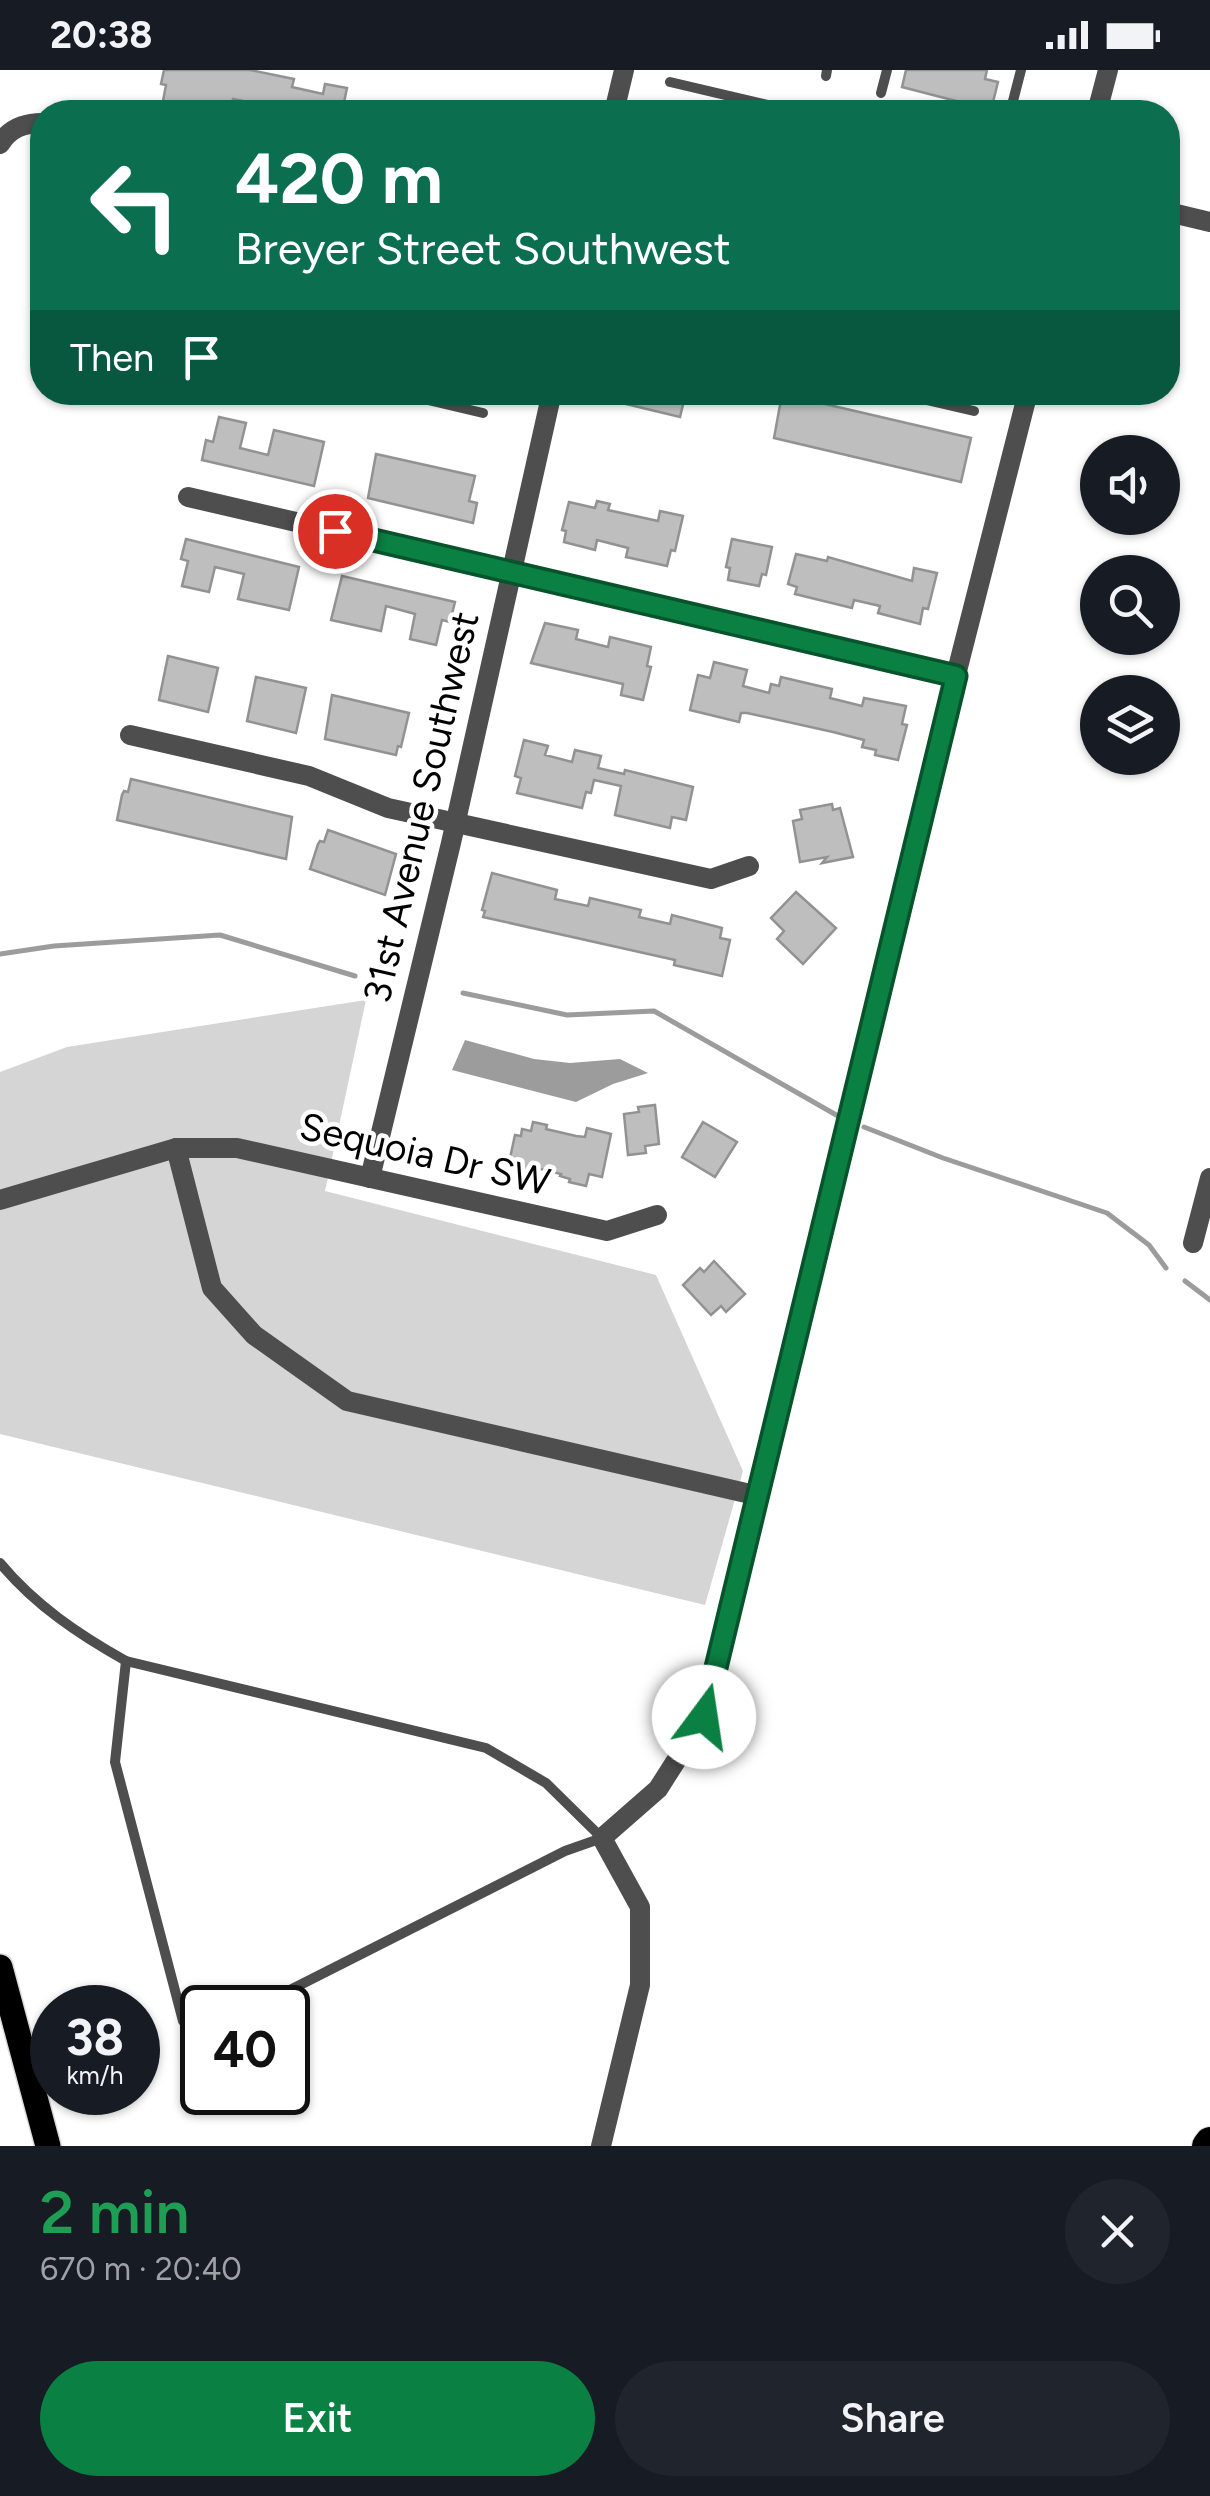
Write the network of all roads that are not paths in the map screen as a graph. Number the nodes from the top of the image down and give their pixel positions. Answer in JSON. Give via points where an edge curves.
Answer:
{"nodes":[{"id":1,"x":624,"y":70,"type":"edge"},
{"id":2,"x":887,"y":70,"type":"edge"},
{"id":3,"x":1021,"y":70,"type":"edge"},
{"id":4,"x":1108,"y":70,"type":"edge"},
{"id":5,"x":670,"y":82,"type":"dead end"},
{"id":6,"x":881,"y":93,"type":"dead end"},
{"id":7,"x":617,"y":100,"type":"edge"},
{"id":8,"x":730,"y":100,"type":"edge"},
{"id":9,"x":1013,"y":100,"type":"edge"},
{"id":10,"x":1100,"y":100,"type":"edge"},
{"id":11,"x":30,"y":123,"type":"edge"},
{"id":12,"x":0,"y":144,"type":"edge"},
{"id":13,"x":1180,"y":215,"type":"edge"},
{"id":14,"x":1210,"y":222,"type":"edge"},
{"id":15,"x":455,"y":405,"type":"edge"},
{"id":16,"x":549,"y":405,"type":"edge"},
{"id":17,"x":954,"y":405,"type":"edge"},
{"id":18,"x":1025,"y":405,"type":"edge"},
{"id":19,"x":483,"y":412,"type":"dead end"},
{"id":20,"x":974,"y":412,"type":"dead end"},
{"id":21,"x":188,"y":497,"type":"dead end"},
{"id":22,"x":511,"y":572,"type":"junction"},
{"id":23,"x":956,"y":676,"type":"junction"},
{"id":24,"x":130,"y":736,"type":"dead end"},
{"id":25,"x":455,"y":823,"type":"junction"},
{"id":26,"x":750,"y":866,"type":"dead end"},
{"id":27,"x":176,"y":1148,"type":"junction"},
{"id":28,"x":370,"y":1178,"type":"junction"},
{"id":29,"x":1210,"y":1178,"type":"edge"},
{"id":30,"x":0,"y":1200,"type":"edge"},
{"id":31,"x":656,"y":1215,"type":"dead end"},
{"id":32,"x":1193,"y":1243,"type":"dead end"},
{"id":33,"x":759,"y":1496,"type":"junction"},
{"id":34,"x":0,"y":1563,"type":"edge"},
{"id":35,"x":126,"y":1661,"type":"junction"},
{"id":36,"x":602,"y":1838,"type":"junction"},
{"id":37,"x":0,"y":1967,"type":"edge"},
{"id":38,"x":300,"y":1985,"type":"edge"},
{"id":39,"x":180,"y":2010,"type":"edge"},
{"id":40,"x":48,"y":2146,"type":"edge"},
{"id":41,"x":601,"y":2146,"type":"edge"}],
"edges":[{"from":1,"to":7,"type":"street"},
{"from":2,"to":6,"type":"lane"},
{"from":3,"to":9,"type":"lane"},
{"from":4,"to":10,"type":"street"},
{"from":5,"to":8,"type":"lane"},
{"from":11,"to":12,"type":"street"},
{"from":13,"to":14,"type":"street"},
{"from":15,"to":19,"type":"lane"},
{"from":16,"to":22,"type":"street","name":"31st Avenue Southwest"},
{"from":17,"to":20,"type":"lane"},
{"from":18,"to":23,"type":"street"},
{"from":21,"to":22,"type":"street"},
{"from":22,"to":23,"type":"street"},
{"from":22,"to":25,"type":"street","name":"31st Avenue Southwest"},
{"from":23,"to":33,"type":"street"},
{"from":24,"to":25,"type":"street","via":[[309,776],[388,808]]},
{"from":25,"to":26,"type":"street","via":[[711,879]]},
{"from":25,"to":28,"type":"street","name":"31st Avenue Southwest"},
{"from":27,"to":28,"type":"street","name":"Sequoia Dr SW","via":[[238,1148]]},
{"from":27,"to":30,"type":"street","name":"Sequoia Dr SW"},
{"from":27,"to":33,"type":"street","via":[[212,1288],[254,1335],[347,1401]]},
{"from":28,"to":31,"type":"street","name":"Sequoia Dr SW","via":[[608,1231]]},
{"from":29,"to":32,"type":"street"},
{"from":33,"to":36,"type":"street","via":[[704,1717],[658,1789]]},
{"from":34,"to":35,"type":"lane","via":[[26,1594]]},
{"from":35,"to":36,"type":"lane","via":[[486,1748],[546,1783]]},
{"from":35,"to":39,"type":"lane","via":[[115,1762]]},
{"from":36,"to":38,"type":"lane"},
{"from":36,"to":41,"type":"street","via":[[640,1907],[640,1985]]},
{"from":37,"to":40,"type":"main road"}]}
